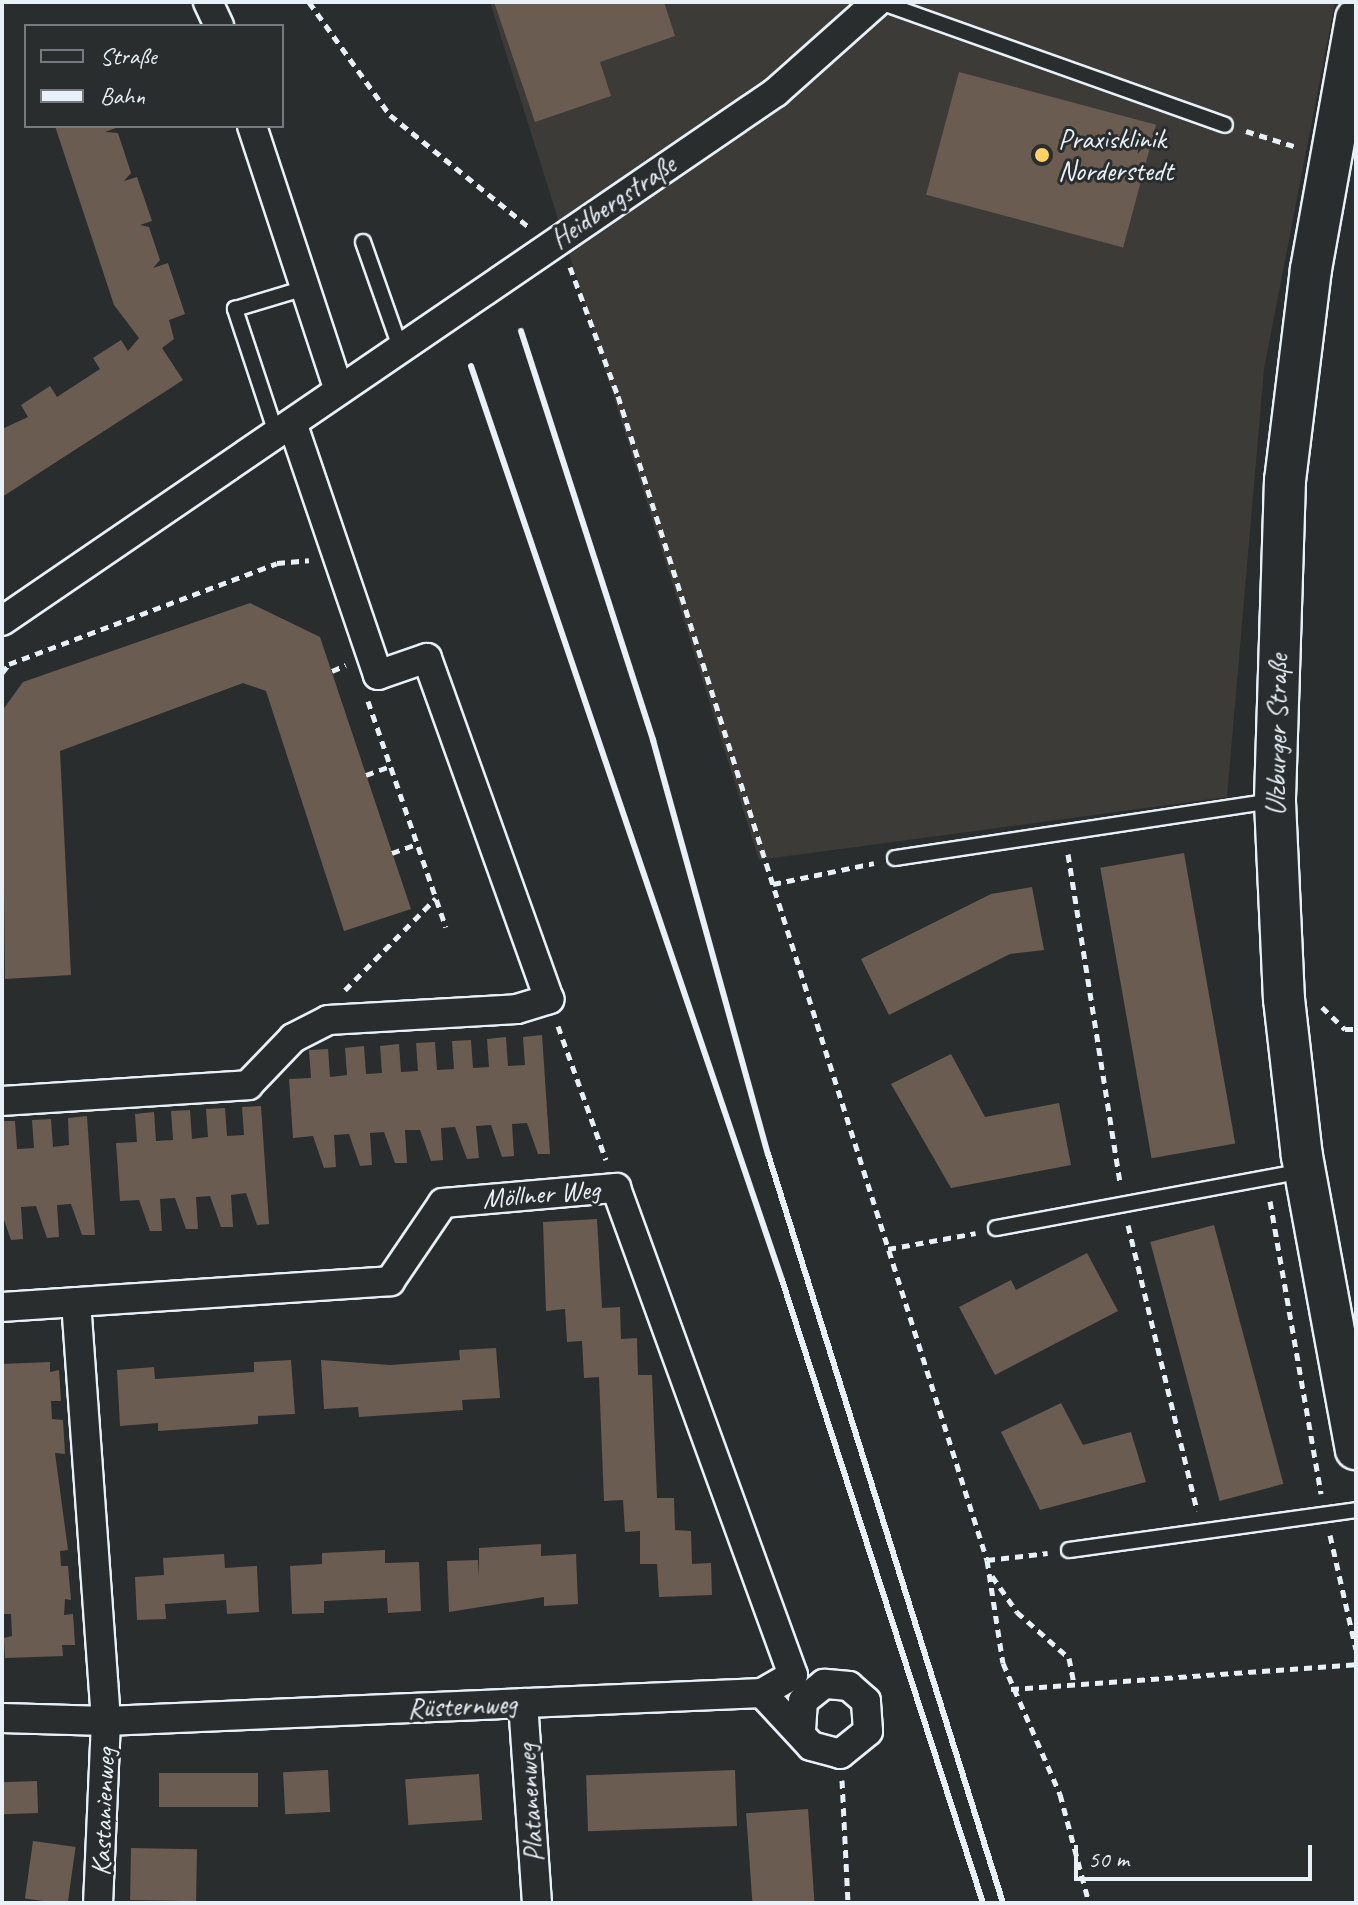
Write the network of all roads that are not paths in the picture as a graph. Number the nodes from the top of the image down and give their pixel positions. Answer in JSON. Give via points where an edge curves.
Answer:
{"nodes":[{"id":1,"x":208,"y":2,"type":"edge"},
{"id":2,"x":878,"y":2,"type":"edge"},
{"id":3,"x":1356,"y":19,"type":"edge"},
{"id":4,"x":218,"y":24,"type":"edge"},
{"id":5,"x":1225,"y":125,"type":"road end"},
{"id":6,"x":253,"y":128,"type":"edge"},
{"id":7,"x":363,"y":242,"type":"dead end"},
{"id":8,"x":305,"y":288,"type":"junction"},
{"id":9,"x":400,"y":347,"type":"junction"},
{"id":10,"x":339,"y":390,"type":"junction"},
{"id":11,"x":284,"y":428,"type":"junction"},
{"id":12,"x":2,"y":621,"type":"edge"},
{"id":13,"x":1275,"y":802,"type":"junction"},
{"id":14,"x":895,"y":858,"type":"road end"},
{"id":15,"x":2,"y":1101,"type":"edge"},
{"id":16,"x":1304,"y":1171,"type":"junction"},
{"id":17,"x":996,"y":1228,"type":"road end"},
{"id":18,"x":76,"y":1302,"type":"junction"},
{"id":19,"x":2,"y":1307,"type":"edge"},
{"id":20,"x":1356,"y":1449,"type":"edge"},
{"id":21,"x":1356,"y":1510,"type":"edge"},
{"id":22,"x":1069,"y":1550,"type":"road end"},
{"id":23,"x":824,"y":1684,"type":"junction"},
{"id":24,"x":762,"y":1693,"type":"junction"},
{"id":25,"x":523,"y":1703,"type":"junction"},
{"id":26,"x":2,"y":1718,"type":"edge"},
{"id":27,"x":106,"y":1721,"type":"junction"},
{"id":28,"x":801,"y":1733,"type":"junction"},
{"id":29,"x":98,"y":1903,"type":"edge"},
{"id":30,"x":537,"y":1903,"type":"edge"}],
"edges":[{"from":1,"to":4,"type":"street"},
{"from":2,"to":5,"type":"lane"},
{"from":2,"to":9,"type":"street","name":"Heidbergstraße","via":[[776,92]]},
{"from":3,"to":13,"type":"main road","name":"Ulzburger Straße","via":[[1330,159],[1285,480]]},
{"from":6,"to":8,"type":"street"},
{"from":7,"to":9,"type":"lane"},
{"from":8,"to":10,"type":"street"},
{"from":8,"to":11,"type":"lane","via":[[235,309]]},
{"from":9,"to":10,"type":"street","name":"Heidbergstraße"},
{"from":10,"to":11,"type":"street","name":"Heidbergstraße"},
{"from":11,"to":12,"type":"street","name":"Heidbergstraße"},
{"from":11,"to":15,"type":"street","via":[[378,675],[427,658],[549,999],[517,1009],[307,1027],[248,1085]]},
{"from":13,"to":14,"type":"lane","via":[[1256,799]]},
{"from":13,"to":16,"type":"main road","name":"Ulzburger Straße","via":[[1284,999]]},
{"from":16,"to":17,"type":"lane"},
{"from":16,"to":20,"type":"main road","name":"Ulzburger Straße"},
{"from":18,"to":19,"type":"street","name":"Möllner Weg"},
{"from":18,"to":24,"type":"street","name":"Möllner Weg","via":[[390,1281],[443,1203],[616,1188],[793,1675]]},
{"from":18,"to":27,"type":"street"},
{"from":21,"to":22,"type":"lane"},
{"from":23,"to":24,"type":"street","name":"Rüsternweg"},
{"from":23,"to":28,"type":"street","via":[[803,1701]]},
{"from":23,"to":28,"type":"street","via":[[849,1686],[869,1709],[865,1737],[840,1754],[817,1750]]},
{"from":24,"to":25,"type":"street","name":"Rüsternweg"},
{"from":24,"to":28,"type":"street"},
{"from":25,"to":27,"type":"street","name":"Rüsternweg"},
{"from":25,"to":30,"type":"street","name":"Platanenweg"},
{"from":26,"to":27,"type":"street","name":"Rüsternweg"},
{"from":27,"to":29,"type":"street","name":"Kastanienweg"}]}
